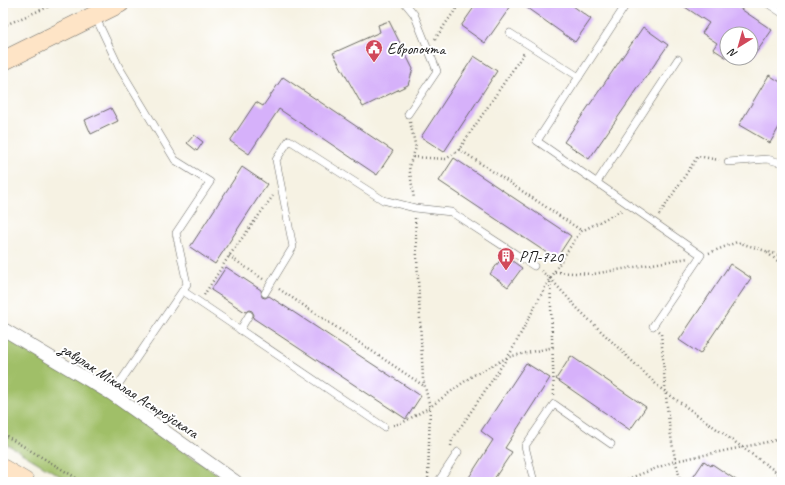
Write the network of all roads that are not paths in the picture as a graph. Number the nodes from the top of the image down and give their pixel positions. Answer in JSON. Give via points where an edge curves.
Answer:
{"nodes":[{"id":1,"x":120,"y":3,"type":"edge"},
{"id":2,"x":405,"y":3,"type":"edge"},
{"id":3,"x":627,"y":3,"type":"edge"},
{"id":4,"x":767,"y":3,"type":"edge"},
{"id":5,"x":782,"y":13,"type":"edge"},
{"id":6,"x":95,"y":16,"type":"junction"},
{"id":7,"x":510,"y":33,"type":"dead end"},
{"id":8,"x":678,"y":59,"type":"dead end"},
{"id":9,"x":3,"y":61,"type":"edge"},
{"id":10,"x":579,"y":77,"type":"junction"},
{"id":11,"x":408,"y":114,"type":"road end"},
{"id":12,"x":728,"y":162,"type":"road end"},
{"id":13,"x":782,"y":163,"type":"edge"},
{"id":14,"x":597,"y":182,"type":"junction"},
{"id":15,"x":534,"y":266,"type":"road end"},
{"id":16,"x":183,"y":291,"type":"junction"},
{"id":17,"x":265,"y":293,"type":"dead end"},
{"id":18,"x":249,"y":316,"type":"dead end"},
{"id":19,"x":653,"y":326,"type":"road end"},
{"id":20,"x":3,"y":329,"type":"edge"},
{"id":21,"x":240,"y":330,"type":"junction"},
{"id":22,"x":112,"y":394,"type":"junction"},
{"id":23,"x":384,"y":427,"type":"road end"},
{"id":24,"x":611,"y":444,"type":"dead end"},
{"id":25,"x":458,"y":452,"type":"dead end"},
{"id":26,"x":3,"y":469,"type":"edge"},
{"id":27,"x":25,"y":482,"type":"edge"},
{"id":28,"x":236,"y":482,"type":"edge"},
{"id":29,"x":438,"y":482,"type":"edge"},
{"id":30,"x":534,"y":482,"type":"edge"}],
"edges":[{"from":1,"to":6,"type":"main road"},
{"from":2,"to":11,"type":"lane","via":[[414,14],[437,71]]},
{"from":3,"to":10,"type":"lane"},
{"from":4,"to":5,"type":"lane"},
{"from":6,"to":9,"type":"main road"},
{"from":6,"to":16,"type":"lane","via":[[119,67],[175,160],[210,182],[176,233],[187,284]]},
{"from":7,"to":10,"type":"lane"},
{"from":8,"to":14,"type":"lane"},
{"from":10,"to":14,"type":"lane","via":[[537,141]]},
{"from":12,"to":13,"type":"lane","via":[[767,159]]},
{"from":14,"to":19,"type":"lane","via":[[701,255]]},
{"from":15,"to":17,"type":"lane","via":[[451,212],[415,208],[383,200],[289,140],[276,160],[293,248]]},
{"from":16,"to":21,"type":"lane"},
{"from":16,"to":22,"type":"lane"},
{"from":18,"to":21,"type":"lane"},
{"from":20,"to":22,"type":"street","name":"завулак Мікалая Астроўскага"},
{"from":21,"to":23,"type":"lane"},
{"from":22,"to":28,"type":"street","name":"завулак Мікалая Астроўскага"},
{"from":24,"to":30,"type":"lane","via":[[554,404],[525,446]]},
{"from":25,"to":29,"type":"lane"},
{"from":26,"to":27,"type":"main road"}]}
